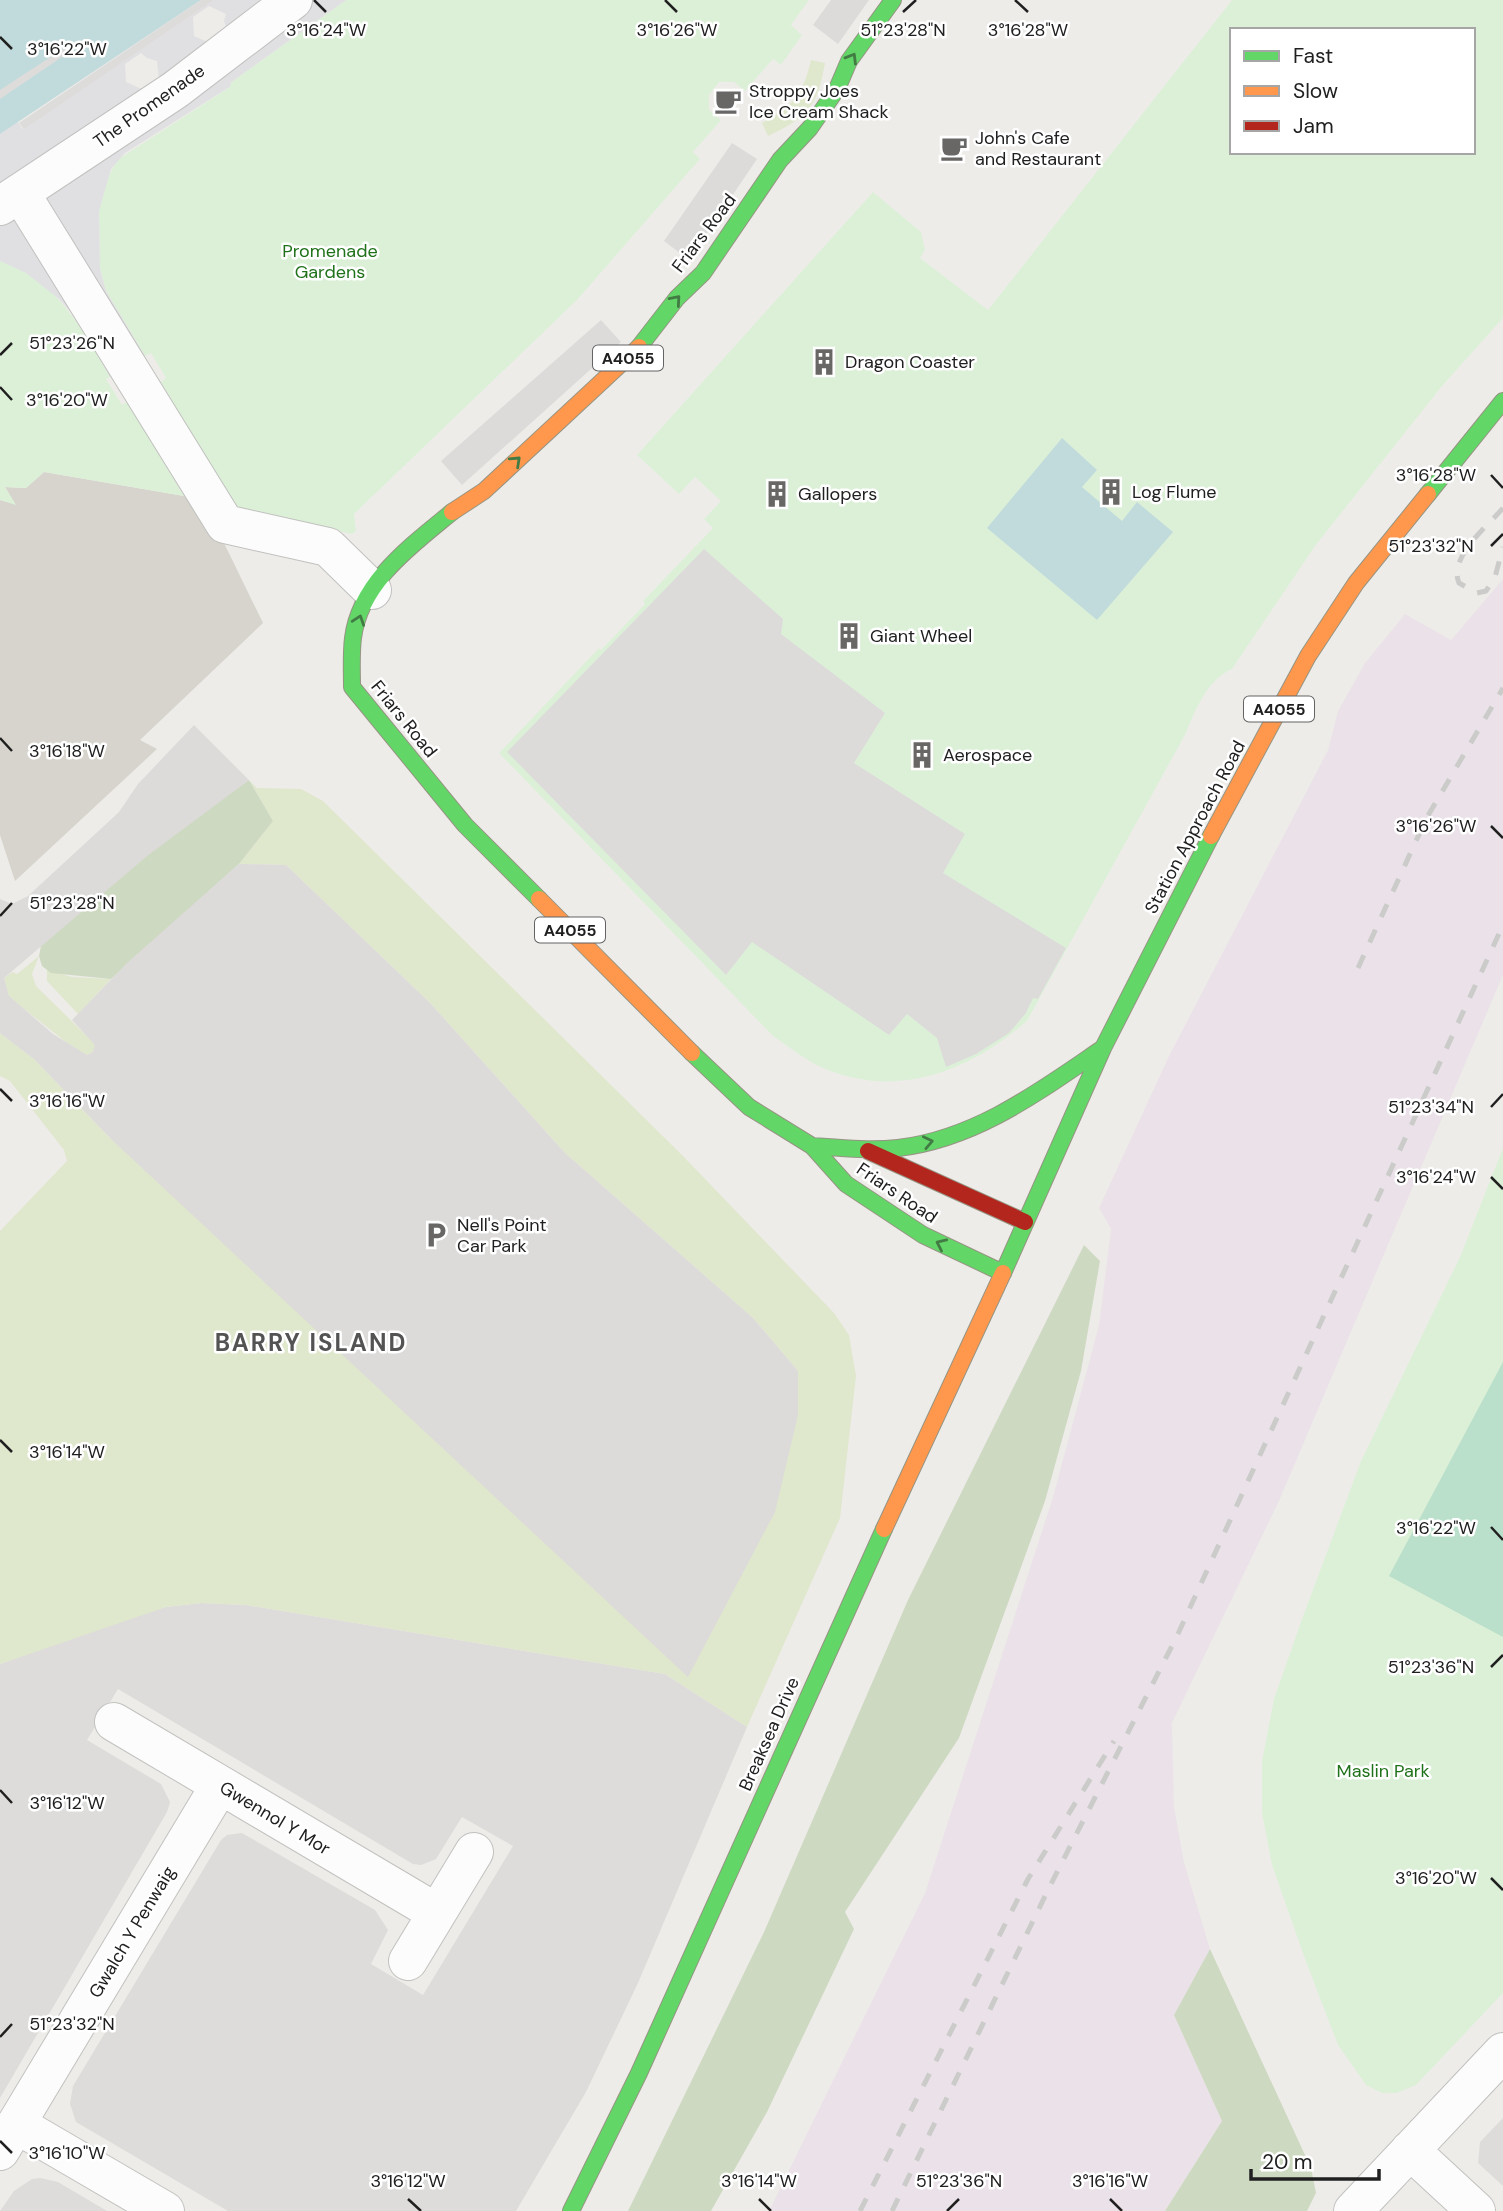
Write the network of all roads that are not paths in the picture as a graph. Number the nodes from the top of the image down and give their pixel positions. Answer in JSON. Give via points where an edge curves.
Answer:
{"nodes":[{"id":1,"x":293,"y":0,"type":"edge"},
{"id":2,"x":893,"y":0,"type":"edge"},
{"id":3,"x":11,"y":200,"type":"edge"},
{"id":4,"x":1503,"y":401,"type":"edge"},
{"id":5,"x":372,"y":590,"type":"junction"},
{"id":6,"x":1104,"y":1048,"type":"junction"},
{"id":7,"x":812,"y":1146,"type":"junction"},
{"id":8,"x":866,"y":1150,"type":"junction"},
{"id":9,"x":1025,"y":1222,"type":"junction"},
{"id":10,"x":1003,"y":1273,"type":"junction"},
{"id":11,"x":114,"y":1722,"type":"dead end"},
{"id":12,"x":220,"y":1785,"type":"junction"},
{"id":13,"x":474,"y":1852,"type":"dead end"},
{"id":14,"x":437,"y":1913,"type":"junction"},
{"id":15,"x":408,"y":1961,"type":"dead end"},
{"id":16,"x":1503,"y":2052,"type":"edge"},
{"id":17,"x":8,"y":2138,"type":"edge"},
{"id":18,"x":1410,"y":2150,"type":"junction"},
{"id":19,"x":165,"y":2211,"type":"edge"},
{"id":20,"x":572,"y":2211,"type":"edge"},
{"id":21,"x":1353,"y":2211,"type":"edge"},
{"id":22,"x":1476,"y":2211,"type":"edge"}],
"edges":[{"from":1,"to":3,"type":"street","name":"The Promenade","via":[[175,90]]},
{"from":5,"to":2,"type":"main road","name":"Friars Road","number":"A4055","one_way":true,"via":[[407,551],[451,512],[484,491],[635,352],[703,273],[780,160],[810,128],[837,89],[849,61]]},
{"from":3,"to":5,"type":"street","via":[[225,524],[328,547]]},
{"from":4,"to":6,"type":"main road","name":"Station Approach Road","number":"A4055","via":[[1356,583],[1308,656],[1181,892]]},
{"from":7,"to":5,"type":"main road","name":"Friars Road","number":"A4055","one_way":true,"via":[[726,1087],[465,825],[352,687],[354,636]]},
{"from":8,"to":6,"type":"main road","number":"A4055","one_way":true,"via":[[901,1148],[980,1125]]},
{"from":6,"to":9,"type":"main road","name":"Station Approach Road","number":"A4055"},
{"from":7,"to":8,"type":"main road","number":"A4055"},
{"from":10,"to":7,"type":"main road","name":"Friars Road","number":"A4055","one_way":true,"via":[[922,1235],[846,1184]]},
{"from":8,"to":9,"type":"main road"},
{"from":9,"to":10,"type":"main road","name":"Station Approach Road","number":"A4055"},
{"from":10,"to":20,"type":"main road","name":"Breaksea Drive"},
{"from":11,"to":12,"type":"street","name":"Gwennol Y Mor"},
{"from":12,"to":14,"type":"street","name":"Gwennol Y Mor"},
{"from":12,"to":17,"type":"street","name":"Gwalch Y Penwaig"},
{"from":13,"to":14,"type":"street"},
{"from":14,"to":15,"type":"street"},
{"from":16,"to":18,"type":"street"},
{"from":17,"to":19,"type":"street"},
{"from":18,"to":21,"type":"street"},
{"from":18,"to":22,"type":"street"}]}
